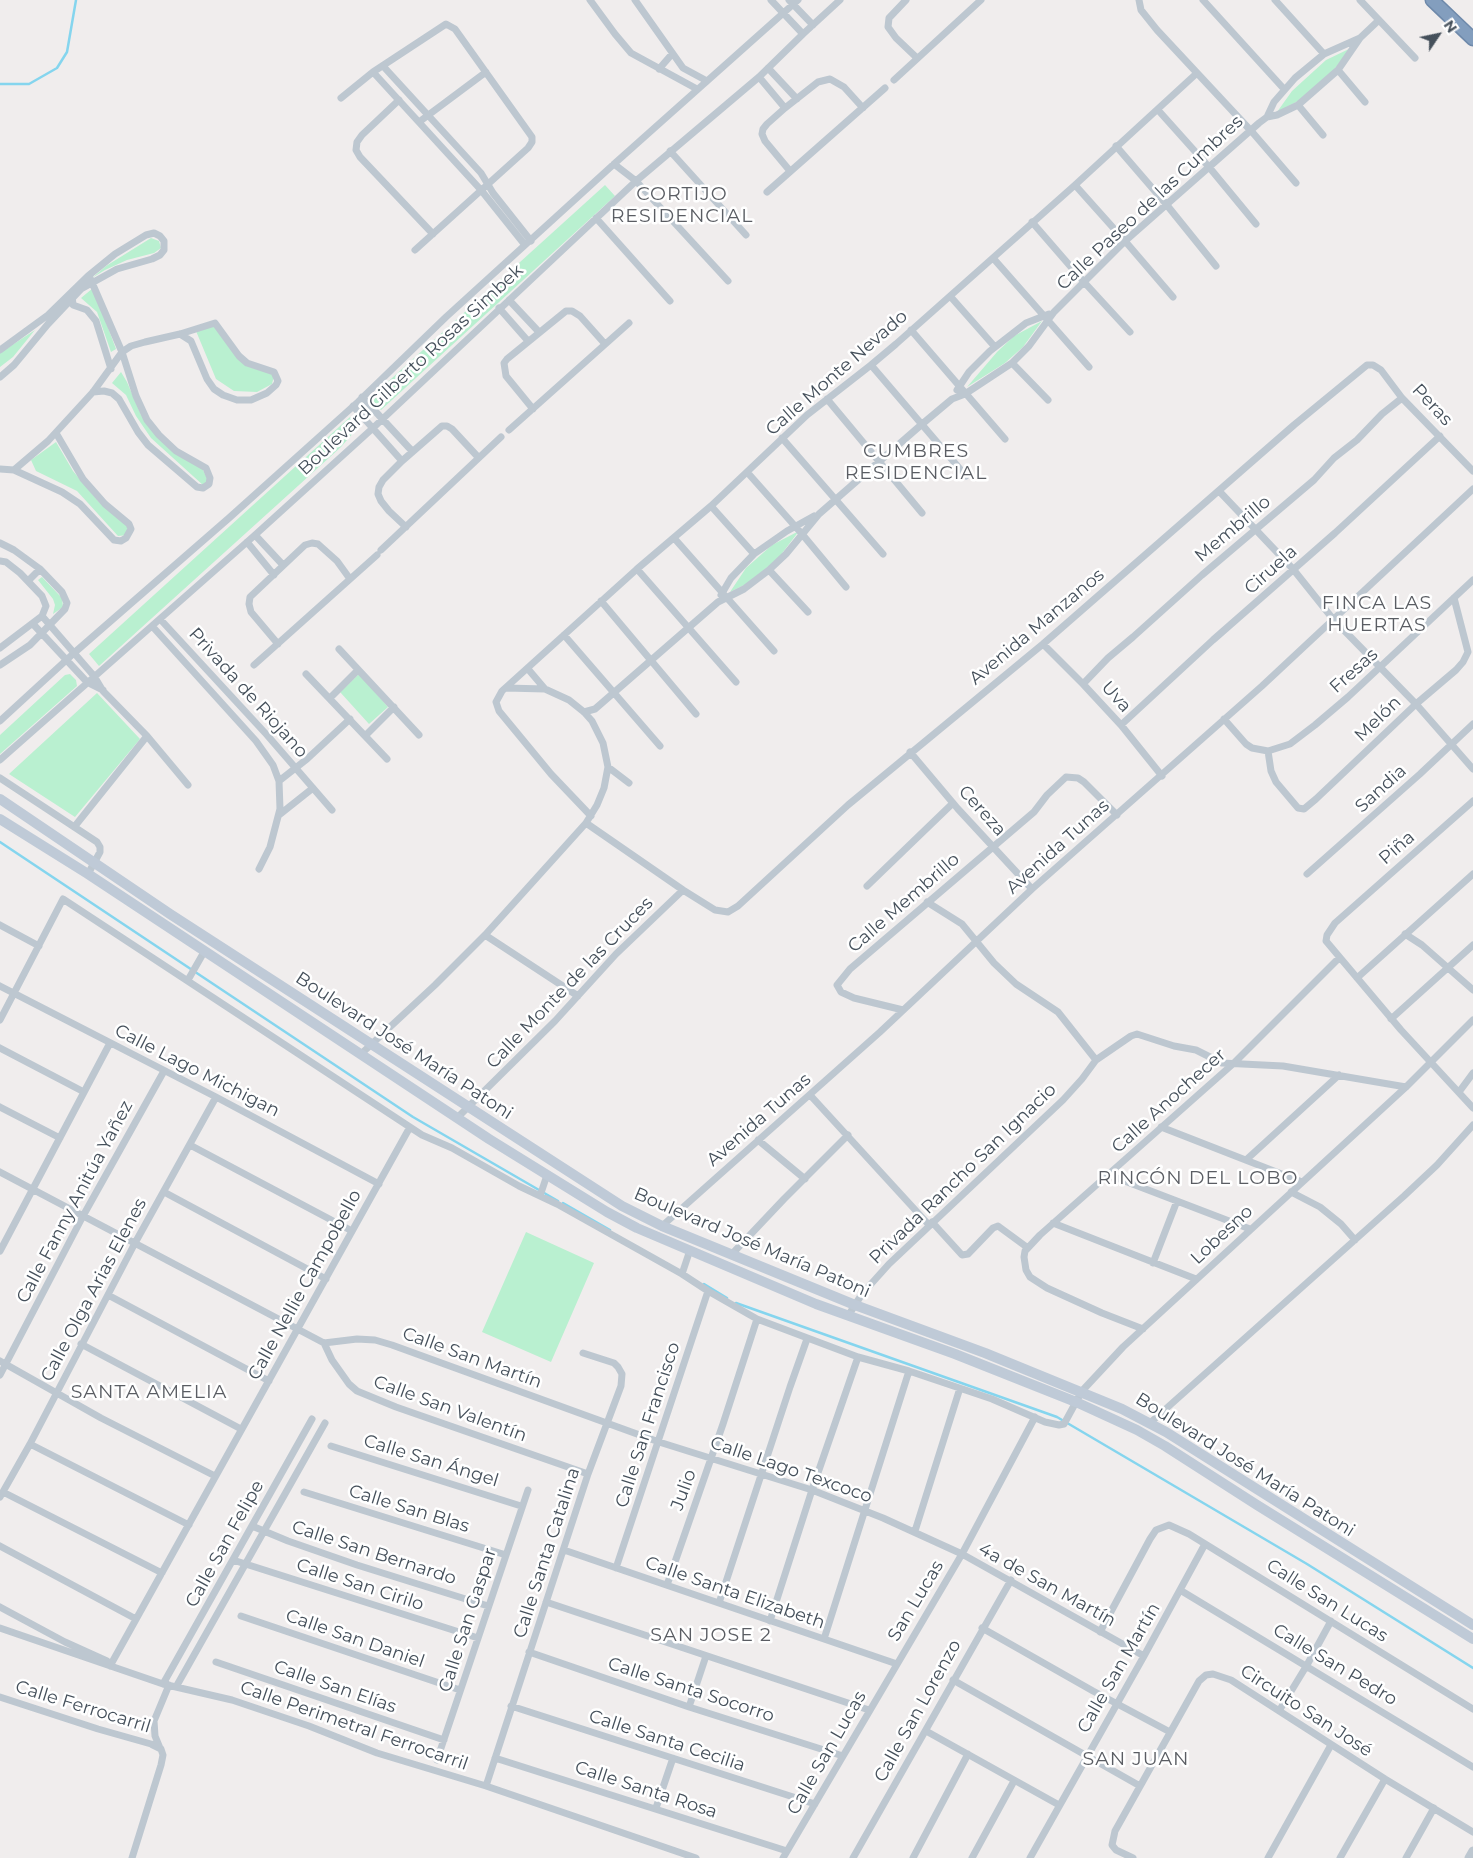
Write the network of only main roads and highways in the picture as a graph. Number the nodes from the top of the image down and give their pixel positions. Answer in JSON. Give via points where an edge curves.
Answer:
{"nodes":[{"id":1,"x":1432,"y":0,"type":"edge"},
{"id":2,"x":1473,"y":39,"type":"edge"},
{"id":3,"x":0,"y":799,"type":"edge"},
{"id":4,"x":0,"y":819,"type":"edge"},
{"id":5,"x":809,"y":1286,"type":"junction"},
{"id":6,"x":803,"y":1298,"type":"junction"},
{"id":7,"x":1473,"y":1625,"type":"edge"},
{"id":8,"x":1473,"y":1639,"type":"edge"}],
"edges":[{"from":1,"to":2,"type":"highway"},
{"from":3,"to":5,"type":"main road","name":"Boulevard José María Patoni","via":[[170,914],[622,1206],[662,1226]]},
{"from":4,"to":6,"type":"main road","name":"Boulevard José María Patoni","via":[[361,1054],[546,1181],[622,1220]]},
{"from":5,"to":6,"type":"main road"},
{"from":5,"to":7,"type":"main road","name":"Boulevard José María Patoni","via":[[1107,1402],[1150,1424]]},
{"from":6,"to":8,"type":"main road","name":"Boulevard José María Patoni","via":[[1076,1402],[1165,1446]]}]}
